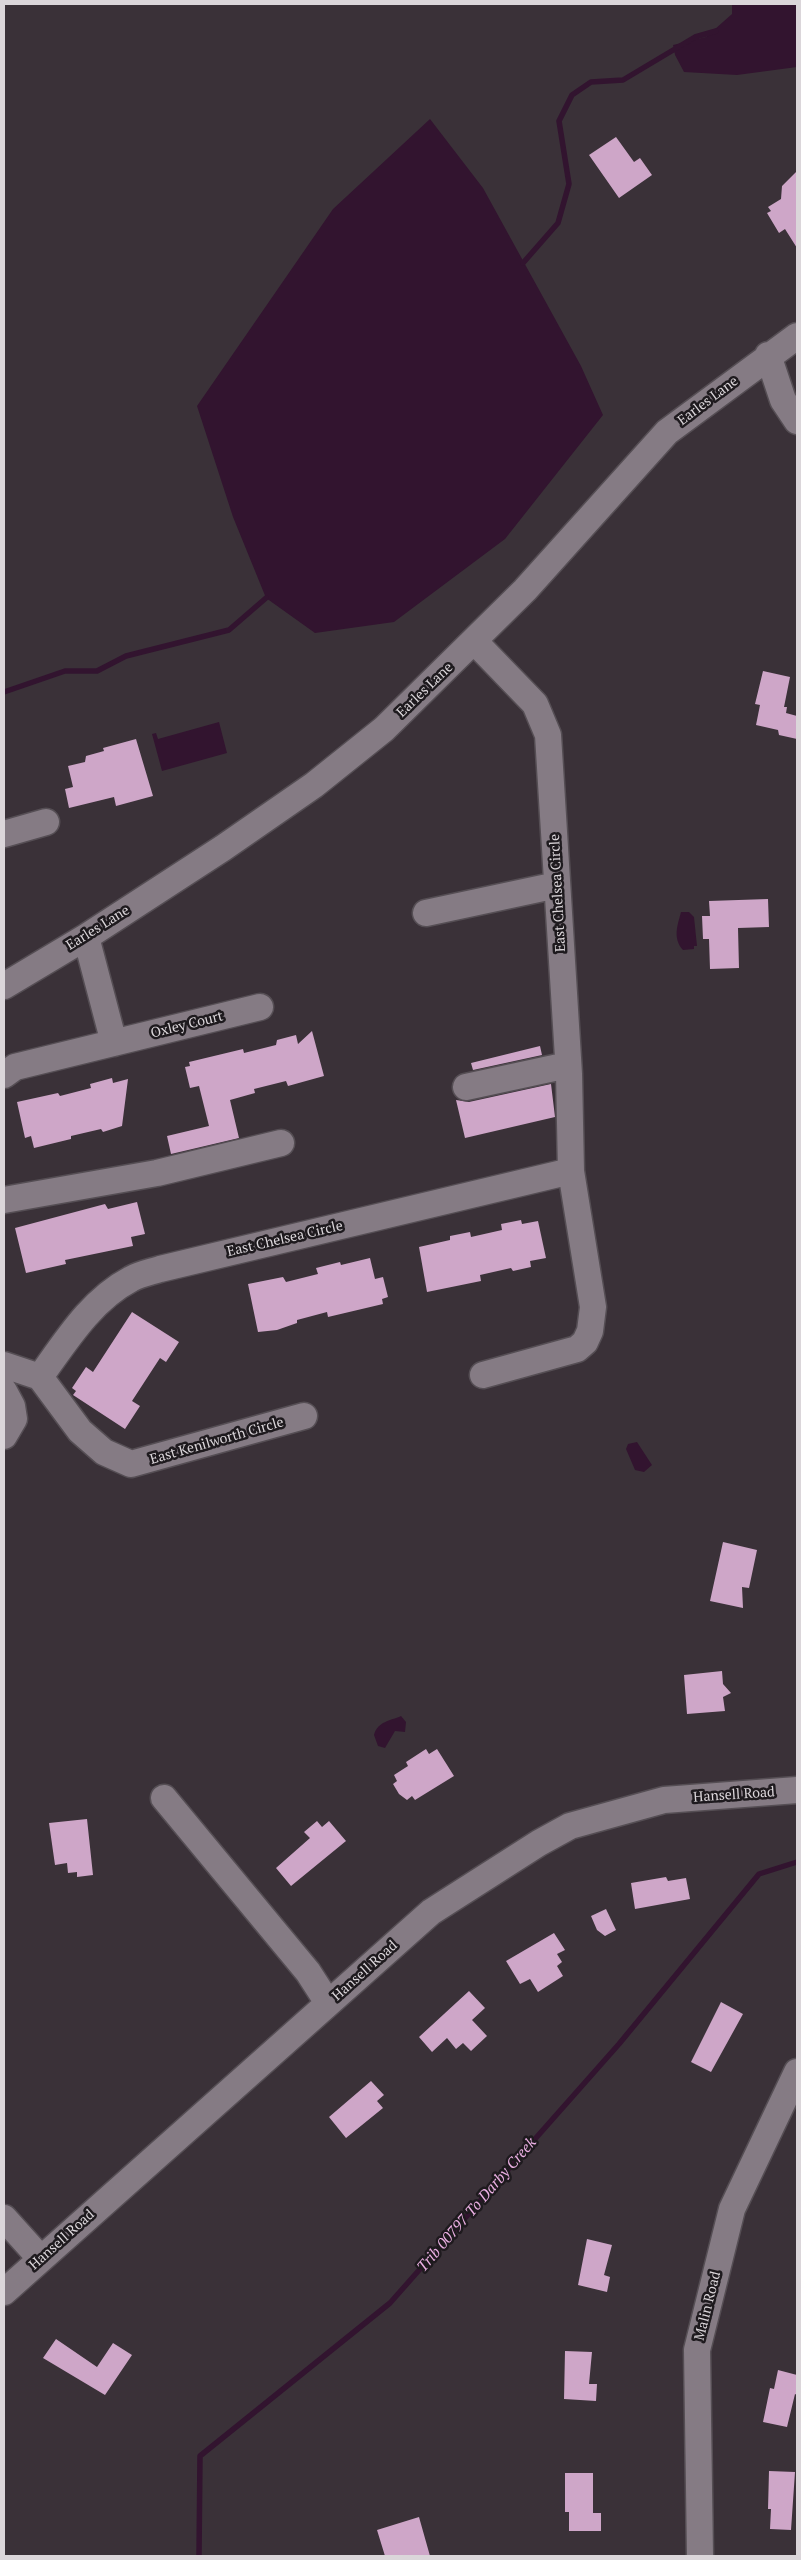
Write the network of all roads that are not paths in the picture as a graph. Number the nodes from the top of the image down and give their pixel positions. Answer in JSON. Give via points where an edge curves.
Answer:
{"nodes":[{"id":1,"x":797,"y":336,"type":"edge"},
{"id":2,"x":768,"y":355,"type":"junction"},
{"id":3,"x":797,"y":421,"type":"edge"},
{"id":4,"x":475,"y":642,"type":"junction"},
{"id":5,"x":46,"y":822,"type":"dead end"},
{"id":6,"x":4,"y":834,"type":"edge"},
{"id":7,"x":557,"y":885,"type":"junction"},
{"id":8,"x":426,"y":913,"type":"dead end"},
{"id":9,"x":86,"y":937,"type":"junction"},
{"id":10,"x":4,"y":986,"type":"edge"},
{"id":11,"x":260,"y":1007,"type":"dead end"},
{"id":12,"x":114,"y":1043,"type":"junction"},
{"id":13,"x":568,"y":1065,"type":"junction"},
{"id":14,"x":4,"y":1074,"type":"edge"},
{"id":15,"x":466,"y":1087,"type":"dead end"},
{"id":16,"x":281,"y":1143,"type":"dead end"},
{"id":17,"x":571,"y":1171,"type":"junction"},
{"id":18,"x":4,"y":1200,"type":"edge"},
{"id":19,"x":4,"y":1365,"type":"edge"},
{"id":20,"x":483,"y":1375,"type":"dead end"},
{"id":21,"x":40,"y":1377,"type":"junction"},
{"id":22,"x":4,"y":1391,"type":"edge"},
{"id":23,"x":304,"y":1416,"type":"dead end"},
{"id":24,"x":4,"y":1436,"type":"edge"},
{"id":25,"x":797,"y":1790,"type":"edge"},
{"id":26,"x":164,"y":1798,"type":"dead end"},
{"id":27,"x":328,"y":2003,"type":"junction"},
{"id":28,"x":797,"y":2072,"type":"edge"},
{"id":29,"x":4,"y":2218,"type":"edge"},
{"id":30,"x":41,"y":2258,"type":"junction"},
{"id":31,"x":4,"y":2292,"type":"edge"},
{"id":32,"x":700,"y":2556,"type":"edge"}],
"edges":[{"from":1,"to":2,"type":"street","name":"Earles Lane"},
{"from":2,"to":3,"type":"street","via":[[783,400]]},
{"from":2,"to":4,"type":"street","name":"Earles Lane","via":[[667,432]]},
{"from":4,"to":7,"type":"street","name":"East Chelsea Circle","via":[[535,704],[548,734]]},
{"from":4,"to":9,"type":"street","name":"Earles Lane","via":[[384,729],[314,785]]},
{"from":5,"to":6,"type":"street"},
{"from":7,"to":8,"type":"street"},
{"from":7,"to":13,"type":"street","name":"East Chelsea Circle"},
{"from":9,"to":10,"type":"street","name":"Earles Lane"},
{"from":9,"to":12,"type":"street"},
{"from":11,"to":12,"type":"street","name":"Oxley Court"},
{"from":12,"to":14,"type":"street","via":[[15,1067]]},
{"from":13,"to":15,"type":"street"},
{"from":13,"to":17,"type":"street","name":"East Chelsea Circle"},
{"from":16,"to":18,"type":"street","via":[[157,1173]]},
{"from":17,"to":20,"type":"street","name":"East Chelsea Circle","via":[[593,1306],[586,1342],[577,1350]]},
{"from":17,"to":21,"type":"street","name":"East Chelsea Circle","via":[[133,1278],[114,1289],[84,1318]]},
{"from":19,"to":21,"type":"street"},
{"from":21,"to":23,"type":"street","name":"East Kenilworth Circle","via":[[80,1431],[104,1452],[131,1464]]},
{"from":22,"to":24,"type":"street","via":[[14,1419]]},
{"from":25,"to":27,"type":"street","name":"Hansell Road","via":[[664,1800],[570,1826],[431,1912]]},
{"from":26,"to":27,"type":"street","via":[[308,1972]]},
{"from":27,"to":30,"type":"street","name":"Hansell Road"},
{"from":28,"to":32,"type":"street","name":"Malin Road","via":[[732,2210],[697,2350]]},
{"from":29,"to":30,"type":"street"},
{"from":30,"to":31,"type":"street","name":"Hansell Road"}]}
